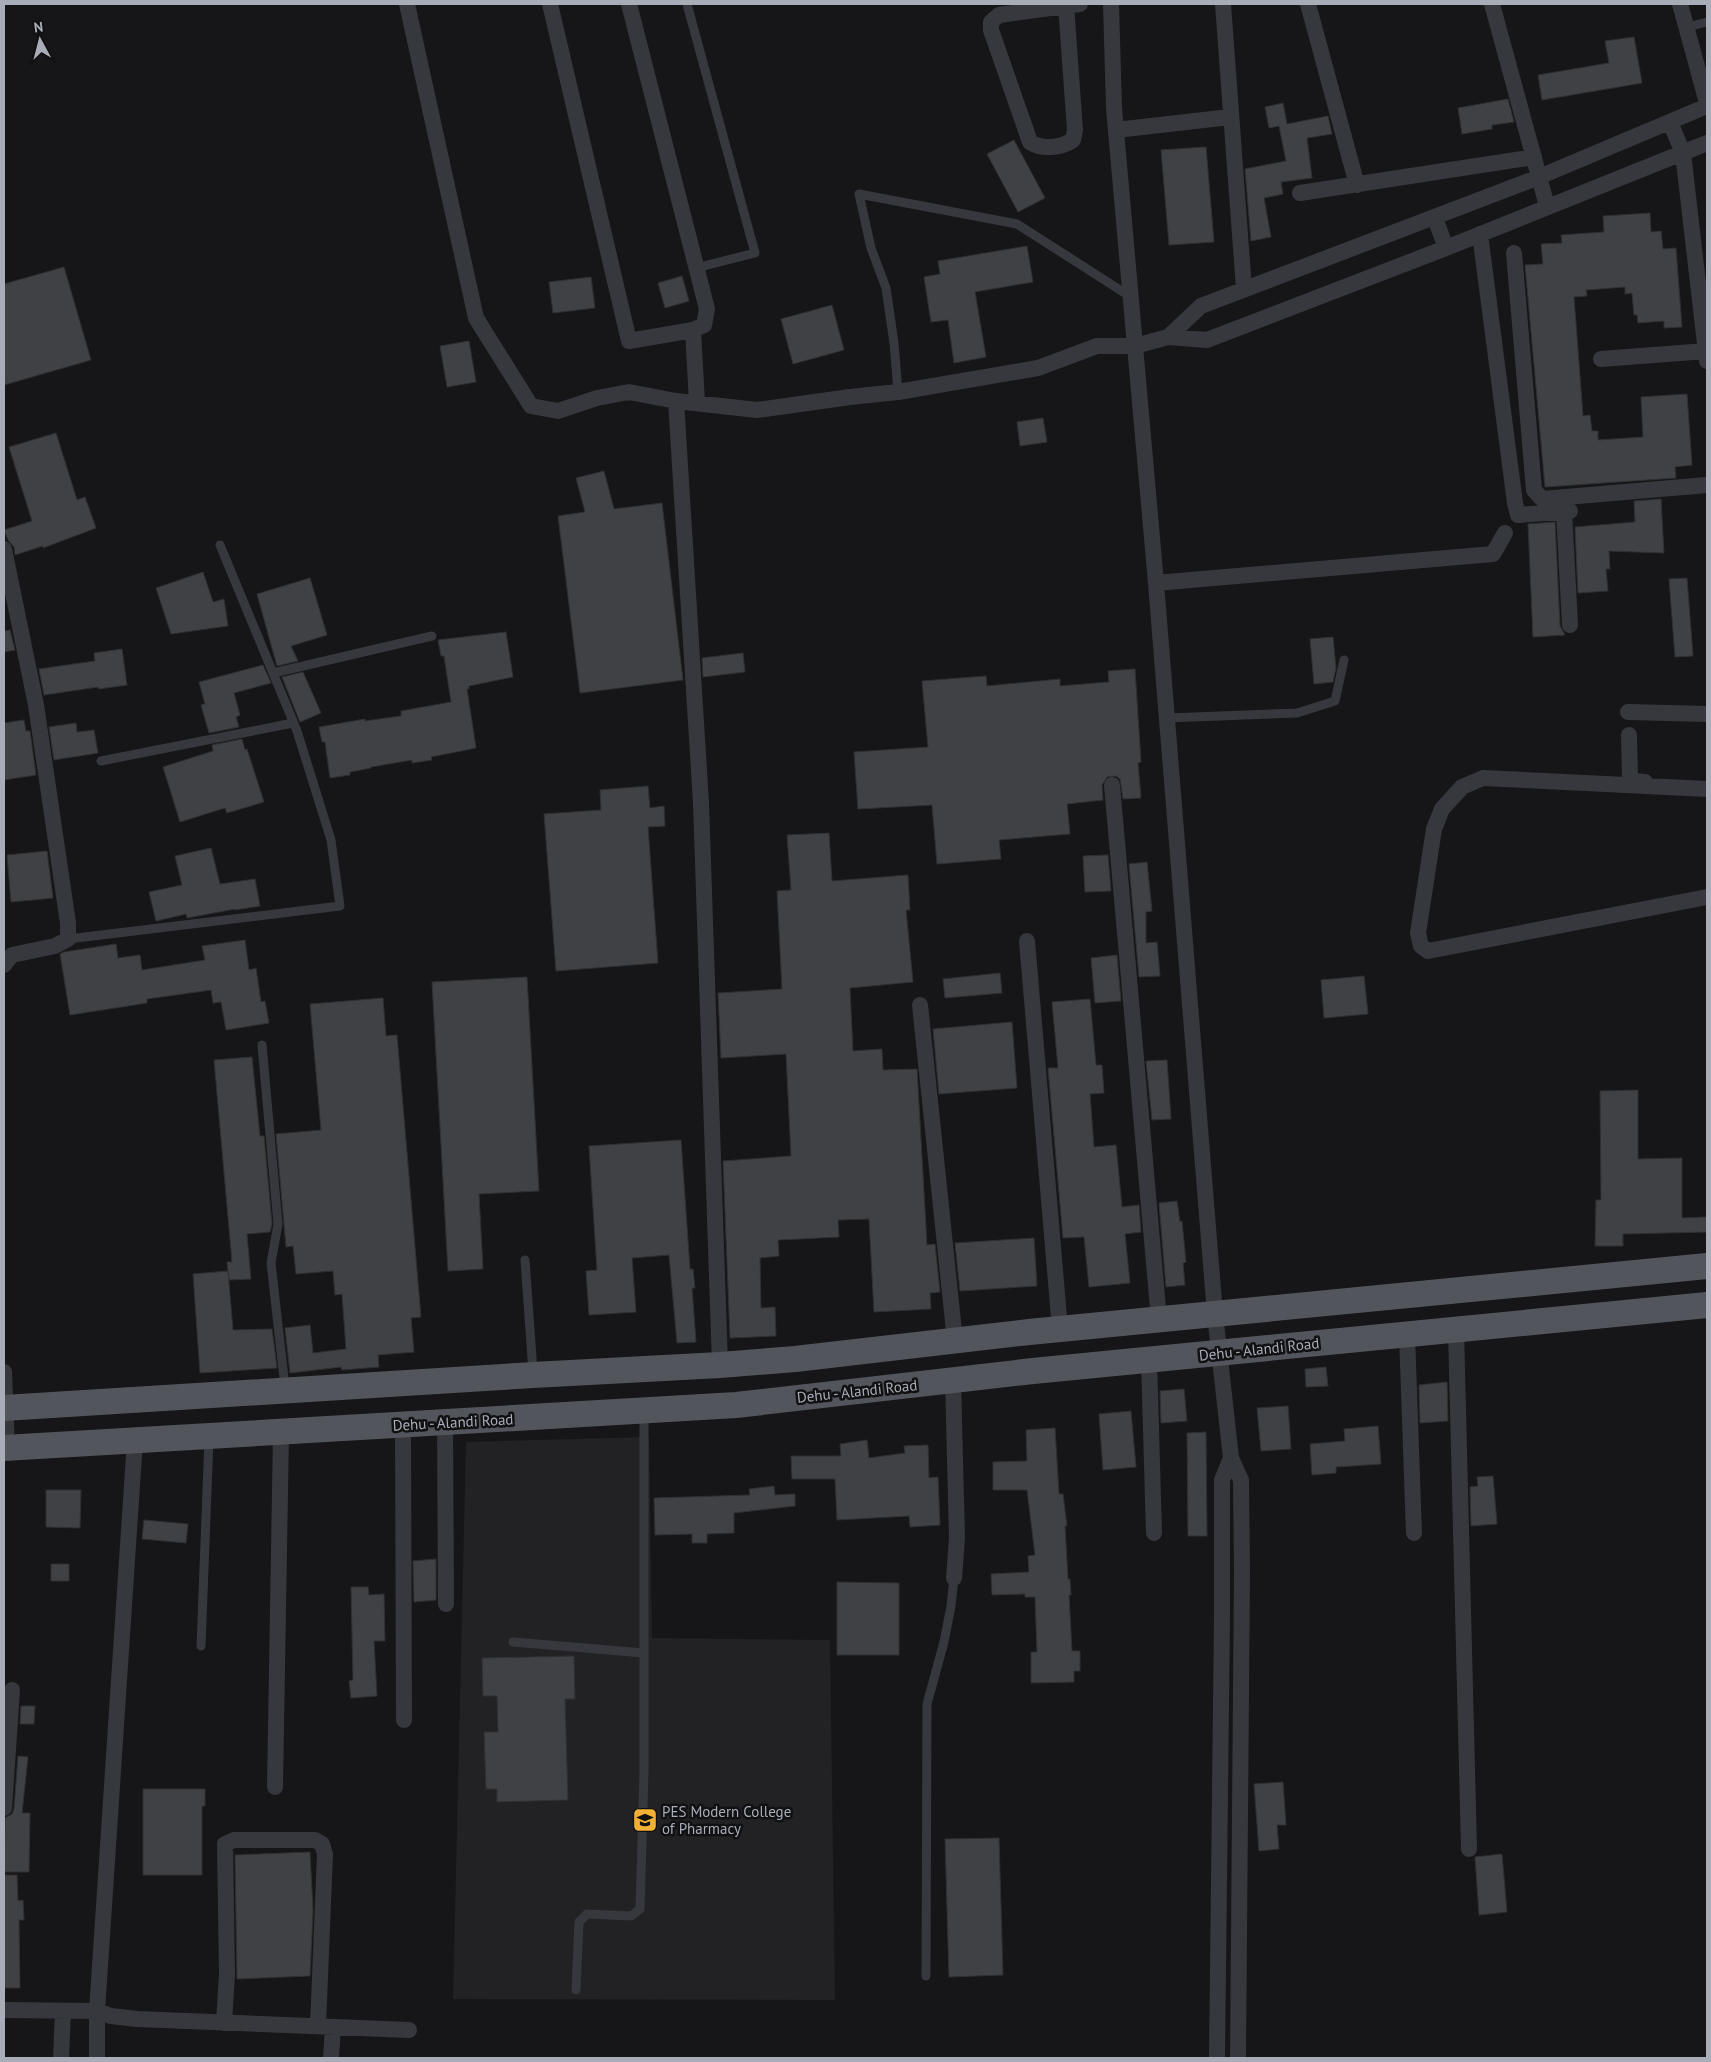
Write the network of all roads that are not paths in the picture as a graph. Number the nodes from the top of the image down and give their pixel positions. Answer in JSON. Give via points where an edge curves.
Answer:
{"nodes":[{"id":1,"x":407,"y":4,"type":"edge"},
{"id":2,"x":550,"y":4,"type":"edge"},
{"id":3,"x":629,"y":4,"type":"edge"},
{"id":4,"x":687,"y":4,"type":"edge"},
{"id":5,"x":1111,"y":4,"type":"edge"},
{"id":6,"x":1223,"y":4,"type":"edge"},
{"id":7,"x":1308,"y":4,"type":"edge"},
{"id":8,"x":1492,"y":4,"type":"edge"},
{"id":9,"x":1680,"y":4,"type":"edge"},
{"id":10,"x":1073,"y":5,"type":"edge"},
{"id":11,"x":1707,"y":22,"type":"edge"},
{"id":12,"x":1687,"y":27,"type":"junction"},
{"id":13,"x":1707,"y":105,"type":"edge"},
{"id":14,"x":1230,"y":117,"type":"junction"},
{"id":15,"x":1670,"y":122,"type":"junction"},
{"id":16,"x":1116,"y":130,"type":"junction"},
{"id":17,"x":1707,"y":143,"type":"edge"},
{"id":18,"x":1684,"y":153,"type":"junction"},
{"id":19,"x":1534,"y":157,"type":"junction"},
{"id":20,"x":1539,"y":178,"type":"junction"},
{"id":21,"x":1356,"y":185,"type":"junction"},
{"id":22,"x":1300,"y":193,"type":"dead end"},
{"id":23,"x":1546,"y":206,"type":"junction"},
{"id":24,"x":1435,"y":218,"type":"junction"},
{"id":25,"x":1480,"y":234,"type":"junction"},
{"id":26,"x":1446,"y":248,"type":"junction"},
{"id":27,"x":1514,"y":253,"type":"dead end"},
{"id":28,"x":696,"y":268,"type":"junction"},
{"id":29,"x":1244,"y":289,"type":"junction"},
{"id":30,"x":1131,"y":297,"type":"junction"},
{"id":31,"x":693,"y":330,"type":"junction"},
{"id":32,"x":1168,"y":337,"type":"junction"},
{"id":33,"x":1135,"y":346,"type":"junction"},
{"id":34,"x":1707,"y":356,"type":"edge"},
{"id":35,"x":1601,"y":359,"type":"dead end"},
{"id":36,"x":898,"y":392,"type":"junction"},
{"id":37,"x":676,"y":401,"type":"junction"},
{"id":38,"x":697,"y":403,"type":"junction"},
{"id":39,"x":1707,"y":485,"type":"edge"},
{"id":40,"x":1505,"y":533,"type":"dead end"},
{"id":41,"x":220,"y":545,"type":"dead end"},
{"id":42,"x":4,"y":549,"type":"edge"},
{"id":43,"x":1156,"y":583,"type":"junction"},
{"id":44,"x":1570,"y":625,"type":"dead end"},
{"id":45,"x":432,"y":636,"type":"dead end"},
{"id":46,"x":1344,"y":660,"type":"dead end"},
{"id":47,"x":273,"y":672,"type":"junction"},
{"id":48,"x":1628,"y":712,"type":"dead end"},
{"id":49,"x":1707,"y":714,"type":"edge"},
{"id":50,"x":1167,"y":718,"type":"junction"},
{"id":51,"x":293,"y":723,"type":"junction"},
{"id":52,"x":1630,"y":735,"type":"dead end"},
{"id":53,"x":100,"y":761,"type":"dead end"},
{"id":54,"x":1707,"y":784,"type":"edge"},
{"id":55,"x":1112,"y":785,"type":"dead end"},
{"id":56,"x":1707,"y":789,"type":"edge"},
{"id":57,"x":1707,"y":897,"type":"edge"},
{"id":58,"x":68,"y":940,"type":"junction"},
{"id":59,"x":1027,"y":941,"type":"dead end"},
{"id":60,"x":4,"y":965,"type":"edge"},
{"id":61,"x":920,"y":1005,"type":"dead end"},
{"id":62,"x":262,"y":1045,"type":"dead end"},
{"id":63,"x":525,"y":1260,"type":"dead end"},
{"id":64,"x":1707,"y":1266,"type":"edge"},
{"id":65,"x":1707,"y":1305,"type":"edge"},
{"id":66,"x":1215,"y":1314,"type":"junction"},
{"id":67,"x":1159,"y":1320,"type":"junction"},
{"id":68,"x":1060,"y":1329,"type":"junction"},
{"id":69,"x":1456,"y":1330,"type":"junction"},
{"id":70,"x":1407,"y":1335,"type":"junction"},
{"id":71,"x":955,"y":1341,"type":"junction"},
{"id":72,"x":1220,"y":1353,"type":"junction"},
{"id":73,"x":1149,"y":1360,"type":"junction"},
{"id":74,"x":720,"y":1365,"type":"junction"},
{"id":75,"x":4,"y":1372,"type":"edge"},
{"id":76,"x":533,"y":1374,"type":"junction"},
{"id":77,"x":953,"y":1380,"type":"junction"},
{"id":78,"x":286,"y":1391,"type":"junction"},
{"id":79,"x":4,"y":1408,"type":"edge"},
{"id":80,"x":644,"y":1411,"type":"junction"},
{"id":81,"x":445,"y":1422,"type":"junction"},
{"id":82,"x":403,"y":1425,"type":"junction"},
{"id":83,"x":282,"y":1432,"type":"junction"},
{"id":84,"x":209,"y":1436,"type":"junction"},
{"id":85,"x":135,"y":1440,"type":"junction"},
{"id":86,"x":6,"y":1448,"type":"edge"},
{"id":87,"x":1231,"y":1458,"type":"junction"},
{"id":88,"x":1154,"y":1533,"type":"dead end"},
{"id":89,"x":1414,"y":1533,"type":"dead end"},
{"id":90,"x":954,"y":1578,"type":"joint"},
{"id":91,"x":1222,"y":1602,"type":"junction"},
{"id":92,"x":1242,"y":1602,"type":"junction"},
{"id":93,"x":446,"y":1604,"type":"dead end"},
{"id":94,"x":513,"y":1642,"type":"dead end"},
{"id":95,"x":201,"y":1646,"type":"dead end"},
{"id":96,"x":644,"y":1654,"type":"junction"},
{"id":97,"x":12,"y":1690,"type":"dead end"},
{"id":98,"x":404,"y":1720,"type":"dead end"},
{"id":99,"x":276,"y":1787,"type":"dead end"},
{"id":100,"x":4,"y":1808,"type":"edge"},
{"id":101,"x":1469,"y":1849,"type":"dead end"},
{"id":102,"x":926,"y":1976,"type":"dead end"},
{"id":103,"x":576,"y":1990,"type":"dead end"},
{"id":104,"x":4,"y":2010,"type":"edge"},
{"id":105,"x":63,"y":2011,"type":"junction"},
{"id":106,"x":97,"y":2011,"type":"junction"},
{"id":107,"x":224,"y":2023,"type":"junction"},
{"id":108,"x":326,"y":2027,"type":"junction"},
{"id":109,"x":409,"y":2030,"type":"dead end"},
{"id":110,"x":61,"y":2058,"type":"edge"},
{"id":111,"x":98,"y":2058,"type":"edge"},
{"id":112,"x":331,"y":2058,"type":"edge"},
{"id":113,"x":1217,"y":2058,"type":"edge"},
{"id":114,"x":1238,"y":2058,"type":"edge"}],
"edges":[{"from":1,"to":37,"type":"street","via":[[476,318],[531,406],[558,411],[629,392]]},
{"from":2,"to":31,"type":"street","via":[[628,341]]},
{"from":3,"to":28,"type":"street"},
{"from":4,"to":28,"type":"lane","via":[[755,253]]},
{"from":5,"to":16,"type":"street"},
{"from":6,"to":14,"type":"street"},
{"from":7,"to":21,"type":"street"},
{"from":8,"to":19,"type":"street"},
{"from":9,"to":12,"type":"street"},
{"from":10,"to":10,"type":"street","via":[[999,15],[991,22],[1030,142],[1036,146],[1065,145],[1072,140],[1075,130]]},
{"from":11,"to":12,"type":"lane"},
{"from":12,"to":13,"type":"street"},
{"from":13,"to":15,"type":"street"},
{"from":14,"to":16,"type":"street"},
{"from":14,"to":29,"type":"street"},
{"from":15,"to":18,"type":"street"},
{"from":15,"to":20,"type":"street"},
{"from":16,"to":30,"type":"street"},
{"from":17,"to":18,"type":"street"},
{"from":18,"to":23,"type":"street"},
{"from":18,"to":34,"type":"street"},
{"from":19,"to":20,"type":"street"},
{"from":19,"to":21,"type":"street"},
{"from":20,"to":23,"type":"street"},
{"from":20,"to":24,"type":"street"},
{"from":21,"to":22,"type":"street"},
{"from":23,"to":25,"type":"street"},
{"from":24,"to":26,"type":"street"},
{"from":24,"to":29,"type":"street"},
{"from":25,"to":26,"type":"street"},
{"from":25,"to":44,"type":"street","via":[[1515,503],[1518,515],[1567,511]]},
{"from":26,"to":32,"type":"street","via":[[1207,340]]},
{"from":27,"to":39,"type":"street","via":[[1534,490],[1542,499]]},
{"from":28,"to":31,"type":"street","via":[[706,309],[704,325]]},
{"from":29,"to":32,"type":"street","via":[[1201,306]]},
{"from":30,"to":33,"type":"street"},
{"from":30,"to":36,"type":"lane","via":[[1018,224],[859,194],[871,248],[886,288]]},
{"from":31,"to":38,"type":"street"},
{"from":32,"to":33,"type":"street"},
{"from":33,"to":36,"type":"street","via":[[1097,346],[1038,368]]},
{"from":33,"to":43,"type":"street"},
{"from":34,"to":35,"type":"street"},
{"from":36,"to":38,"type":"street","via":[[757,410]]},
{"from":37,"to":38,"type":"street"},
{"from":37,"to":74,"type":"street","via":[[701,803]]},
{"from":40,"to":43,"type":"street","via":[[1494,554]]},
{"from":41,"to":47,"type":"lane"},
{"from":42,"to":58,"type":"street","via":[[36,705]]},
{"from":43,"to":50,"type":"street"},
{"from":45,"to":47,"type":"lane"},
{"from":46,"to":50,"type":"lane","via":[[1336,701],[1297,713]]},
{"from":47,"to":51,"type":"lane"},
{"from":48,"to":49,"type":"street"},
{"from":50,"to":66,"type":"street"},
{"from":51,"to":53,"type":"lane"},
{"from":51,"to":58,"type":"lane","via":[[331,840],[340,906]]},
{"from":52,"to":54,"type":"street","via":[[1629,776],[1633,781]]},
{"from":55,"to":67,"type":"street"},
{"from":56,"to":57,"type":"street","via":[[1483,778],[1462,787],[1442,809],[1434,829],[1418,933],[1421,946],[1428,951]]},
{"from":58,"to":60,"type":"street","via":[[55,946],[12,954]]},
{"from":59,"to":68,"type":"street"},
{"from":61,"to":71,"type":"street"},
{"from":62,"to":78,"type":"lane","via":[[278,1224],[271,1263]]},
{"from":63,"to":76,"type":"lane"},
{"from":64,"to":66,"type":"main road"},
{"from":65,"to":69,"type":"main road","name":"Dehu - Alandi Road"},
{"from":66,"to":67,"type":"main road"},
{"from":66,"to":72,"type":"street"},
{"from":67,"to":68,"type":"main road"},
{"from":68,"to":71,"type":"main road"},
{"from":69,"to":70,"type":"main road","name":"Dehu - Alandi Road"},
{"from":69,"to":101,"type":"street"},
{"from":70,"to":72,"type":"main road","name":"Dehu - Alandi Road"},
{"from":70,"to":89,"type":"street"},
{"from":71,"to":74,"type":"main road"},
{"from":72,"to":73,"type":"main road","name":"Dehu - Alandi Road"},
{"from":72,"to":87,"type":"street"},
{"from":73,"to":77,"type":"main road","name":"Dehu - Alandi Road"},
{"from":73,"to":88,"type":"street"},
{"from":74,"to":76,"type":"main road"},
{"from":75,"to":79,"type":"street"},
{"from":76,"to":78,"type":"main road"},
{"from":77,"to":80,"type":"main road","name":"Dehu - Alandi Road","via":[[736,1405]]},
{"from":77,"to":90,"type":"street","via":[[957,1538]]},
{"from":78,"to":79,"type":"main road"},
{"from":79,"to":86,"type":"street"},
{"from":80,"to":81,"type":"main road","name":"Dehu - Alandi Road"},
{"from":80,"to":96,"type":"lane"},
{"from":81,"to":82,"type":"main road","name":"Dehu - Alandi Road"},
{"from":81,"to":93,"type":"street"},
{"from":82,"to":83,"type":"main road","name":"Dehu - Alandi Road"},
{"from":82,"to":98,"type":"street"},
{"from":83,"to":84,"type":"main road","name":"Dehu - Alandi Road"},
{"from":83,"to":99,"type":"street"},
{"from":84,"to":85,"type":"main road","name":"Dehu - Alandi Road"},
{"from":84,"to":95,"type":"lane"},
{"from":85,"to":86,"type":"main road","name":"Dehu - Alandi Road"},
{"from":85,"to":106,"type":"street"},
{"from":87,"to":91,"type":"street","via":[[1222,1480]]},
{"from":87,"to":92,"type":"street","via":[[1241,1480]]},
{"from":90,"to":102,"type":"lane","via":[[944,1642],[927,1704]]},
{"from":91,"to":92,"type":"street"},
{"from":91,"to":113,"type":"street"},
{"from":92,"to":114,"type":"street"},
{"from":94,"to":96,"type":"lane"},
{"from":96,"to":103,"type":"lane","via":[[640,1909],[632,1916],[587,1914],[579,1922]]},
{"from":97,"to":100,"type":"street"},
{"from":104,"to":105,"type":"street"},
{"from":105,"to":106,"type":"street"},
{"from":105,"to":110,"type":"street"},
{"from":106,"to":107,"type":"street","via":[[137,2020]]},
{"from":106,"to":111,"type":"street"},
{"from":107,"to":108,"type":"street"},
{"from":107,"to":108,"type":"street","via":[[225,1844],[234,1840],[315,1840],[322,1844],[325,1854]]},
{"from":108,"to":109,"type":"street"},
{"from":108,"to":112,"type":"street"}]}
